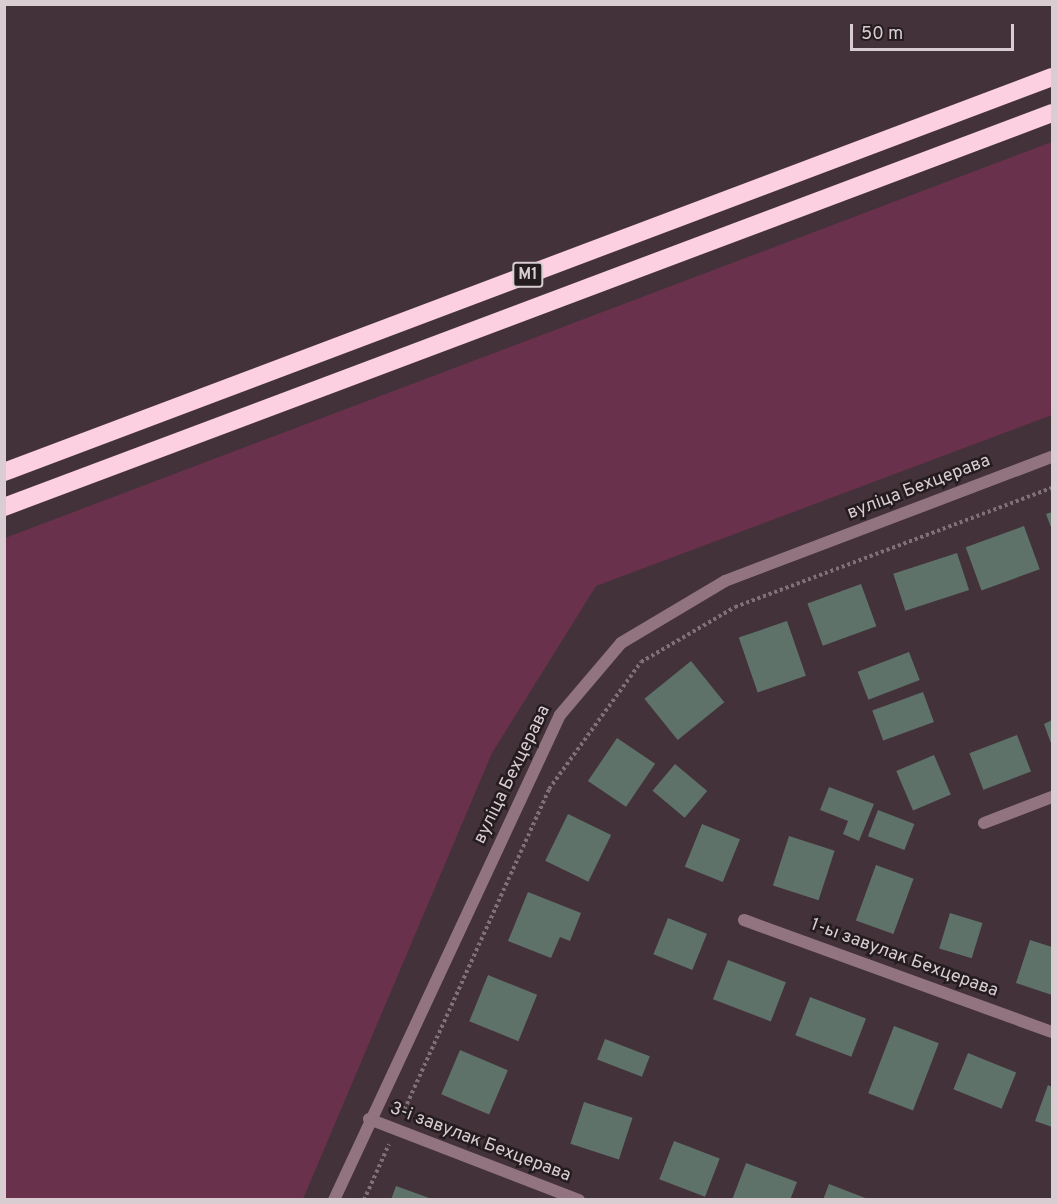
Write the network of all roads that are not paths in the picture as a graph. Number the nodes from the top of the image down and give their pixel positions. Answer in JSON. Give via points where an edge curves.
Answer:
{"nodes":[{"id":1,"x":1053,"y":77,"type":"edge"},
{"id":2,"x":1053,"y":113,"type":"edge"},
{"id":3,"x":1053,"y":457,"type":"edge"},
{"id":4,"x":4,"y":472,"type":"edge"},
{"id":5,"x":4,"y":507,"type":"edge"},
{"id":6,"x":1053,"y":797,"type":"edge"},
{"id":7,"x":984,"y":823,"type":"dead end"},
{"id":8,"x":744,"y":920,"type":"dead end"},
{"id":9,"x":1053,"y":1032,"type":"edge"},
{"id":10,"x":369,"y":1119,"type":"junction"},
{"id":11,"x":334,"y":1200,"type":"edge"},
{"id":12,"x":579,"y":1200,"type":"edge"}],
"edges":[{"from":1,"to":4,"type":"highway","number":"М1"},
{"from":2,"to":5,"type":"highway","number":"М1"},
{"from":3,"to":10,"type":"street","name":"вуліца Бехцерава","via":[[725,581],[621,643],[560,715]]},
{"from":6,"to":7,"type":"street"},
{"from":8,"to":9,"type":"street","name":"1-ы завулак Бехцерава"},
{"from":10,"to":11,"type":"street","name":"вуліца Бехцерава"},
{"from":10,"to":12,"type":"street","name":"3-і завулак Бехцерава"}]}
